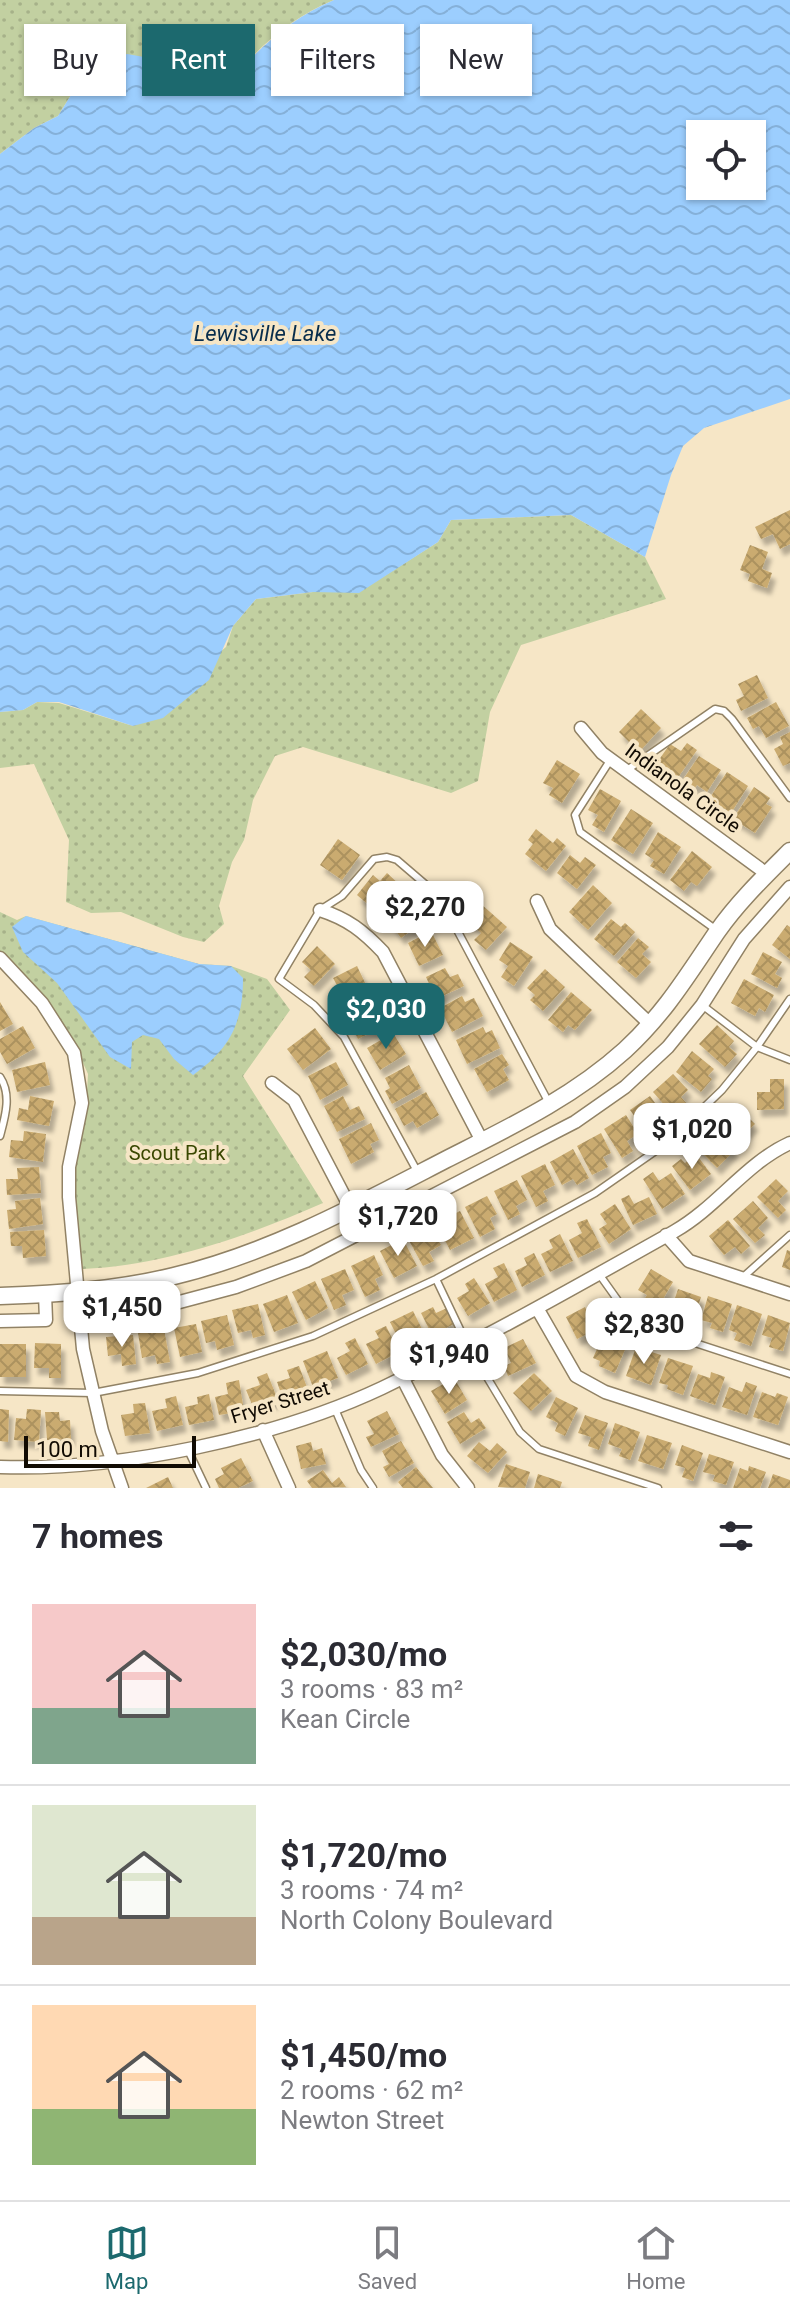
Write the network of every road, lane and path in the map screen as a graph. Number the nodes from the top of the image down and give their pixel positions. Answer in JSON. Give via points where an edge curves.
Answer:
{"nodes":[{"id":1,"x":581,"y":728,"type":"dead end"},
{"id":2,"x":611,"y":759,"type":"junction"},
{"id":3,"x":627,"y":770,"type":"junction"},
{"id":4,"x":790,"y":798,"type":"edge"},
{"id":5,"x":790,"y":851,"type":"edge"},
{"id":6,"x":767,"y":874,"type":"junction"},
{"id":7,"x":790,"y":887,"type":"edge"},
{"id":8,"x":537,"y":901,"type":"dead end"},
{"id":9,"x":320,"y":910,"type":"junction"},
{"id":10,"x":718,"y":931,"type":"junction"},
{"id":11,"x":0,"y":958,"type":"edge"},
{"id":12,"x":790,"y":999,"type":"edge"},
{"id":13,"x":702,"y":1005,"type":"junction"},
{"id":14,"x":651,"y":1025,"type":"junction"},
{"id":15,"x":757,"y":1047,"type":"junction"},
{"id":16,"x":790,"y":1060,"type":"edge"},
{"id":17,"x":0,"y":1077,"type":"edge"},
{"id":18,"x":272,"y":1083,"type":"dead end"},
{"id":19,"x":551,"y":1106,"type":"junction"},
{"id":20,"x":0,"y":1136,"type":"edge"},
{"id":21,"x":482,"y":1141,"type":"junction"},
{"id":22,"x":790,"y":1143,"type":"edge"},
{"id":23,"x":419,"y":1174,"type":"junction"},
{"id":24,"x":351,"y":1209,"type":"junction"},
{"id":25,"x":666,"y":1235,"type":"junction"},
{"id":26,"x":790,"y":1235,"type":"edge"},
{"id":27,"x":599,"y":1274,"type":"junction"},
{"id":28,"x":742,"y":1278,"type":"junction"},
{"id":29,"x":436,"y":1279,"type":"junction"},
{"id":30,"x":106,"y":1288,"type":"junction"},
{"id":31,"x":77,"y":1292,"type":"junction"},
{"id":32,"x":45,"y":1294,"type":"junction"},
{"id":33,"x":790,"y":1294,"type":"edge"},
{"id":34,"x":0,"y":1296,"type":"edge"},
{"id":35,"x":537,"y":1308,"type":"junction"},
{"id":36,"x":0,"y":1321,"type":"edge"},
{"id":37,"x":467,"y":1344,"type":"junction"},
{"id":38,"x":790,"y":1374,"type":"edge"},
{"id":39,"x":402,"y":1377,"type":"junction"},
{"id":40,"x":0,"y":1391,"type":"edge"},
{"id":41,"x":93,"y":1393,"type":"junction"},
{"id":42,"x":334,"y":1406,"type":"junction"},
{"id":43,"x":263,"y":1430,"type":"junction"},
{"id":44,"x":187,"y":1448,"type":"junction"},
{"id":45,"x":790,"y":1452,"type":"edge"},
{"id":46,"x":112,"y":1461,"type":"junction"},
{"id":47,"x":0,"y":1467,"type":"edge"},
{"id":48,"x":122,"y":1488,"type":"edge"},
{"id":49,"x":206,"y":1488,"type":"edge"},
{"id":50,"x":289,"y":1488,"type":"edge"},
{"id":51,"x":373,"y":1488,"type":"edge"},
{"id":52,"x":468,"y":1488,"type":"edge"},
{"id":53,"x":658,"y":1488,"type":"edge"}],
"edges":[{"from":1,"to":2,"type":"street","name":"Indianola Circle"},
{"from":2,"to":3,"type":"street","name":"Indianola Circle"},
{"from":2,"to":10,"type":"lane","via":[[575,815],[580,832]]},
{"from":3,"to":4,"type":"lane","via":[[715,709],[732,719]]},
{"from":3,"to":6,"type":"street","name":"Indianola Circle"},
{"from":5,"to":6,"type":"main road"},
{"from":6,"to":10,"type":"main road"},
{"from":7,"to":13,"type":"street","via":[[744,939]]},
{"from":8,"to":14,"type":"street","via":[[550,929]]},
{"from":9,"to":19,"type":"lane","via":[[342,896],[374,859],[397,860],[439,896]]},
{"from":9,"to":21,"type":"street","via":[[360,928],[383,952]]},
{"from":9,"to":23,"type":"lane","via":[[279,979],[344,1037]]},
{"from":10,"to":14,"type":"main road"},
{"from":11,"to":31,"type":"street","via":[[42,1003],[74,1053],[82,1103],[69,1167]]},
{"from":12,"to":15,"type":"lane"},
{"from":13,"to":15,"type":"lane"},
{"from":13,"to":30,"type":"street","via":[[642,1072],[575,1122],[306,1261],[236,1287],[111,1313]]},
{"from":14,"to":19,"type":"main road"},
{"from":15,"to":16,"type":"lane"},
{"from":15,"to":29,"type":"lane","via":[[701,1113],[667,1143],[595,1193]]},
{"from":17,"to":20,"type":"lane","via":[[6,1086],[7,1112]]},
{"from":18,"to":24,"type":"street","via":[[294,1100]]},
{"from":19,"to":21,"type":"main road"},
{"from":21,"to":23,"type":"main road"},
{"from":22,"to":25,"type":"street","name":"Fryer Street","via":[[771,1152]]},
{"from":23,"to":24,"type":"main road"},
{"from":24,"to":30,"type":"main road","via":[[243,1255],[174,1276]]},
{"from":25,"to":27,"type":"street","name":"Fryer Street"},
{"from":25,"to":28,"type":"street","via":[[689,1261]]},
{"from":26,"to":28,"type":"lane"},
{"from":27,"to":35,"type":"street","name":"Fryer Street"},
{"from":27,"to":38,"type":"lane","via":[[634,1323]]},
{"from":28,"to":33,"type":"street"},
{"from":29,"to":37,"type":"lane"},
{"from":29,"to":41,"type":"lane","via":[[281,1348],[198,1373]]},
{"from":30,"to":31,"type":"main road"},
{"from":31,"to":32,"type":"main road"},
{"from":31,"to":41,"type":"street"},
{"from":32,"to":34,"type":"main road"},
{"from":32,"to":36,"type":"street","via":[[46,1320]]},
{"from":35,"to":37,"type":"street","name":"Fryer Street"},
{"from":35,"to":45,"type":"street","via":[[576,1376],[605,1392]]},
{"from":37,"to":39,"type":"street","name":"Fryer Street"},
{"from":37,"to":53,"type":"lane","via":[[520,1432],[539,1449]]},
{"from":39,"to":42,"type":"street","name":"Fryer Street"},
{"from":39,"to":52,"type":"street","via":[[442,1455]]},
{"from":40,"to":41,"type":"lane"},
{"from":41,"to":46,"type":"street"},
{"from":42,"to":43,"type":"street","name":"Fryer Street"},
{"from":42,"to":51,"type":"lane"},
{"from":43,"to":44,"type":"street","name":"Fryer Street"},
{"from":43,"to":50,"type":"street"},
{"from":44,"to":46,"type":"street","name":"Fryer Street"},
{"from":44,"to":49,"type":"lane"},
{"from":46,"to":47,"type":"street","name":"Fryer Street"},
{"from":46,"to":48,"type":"street"}]}
